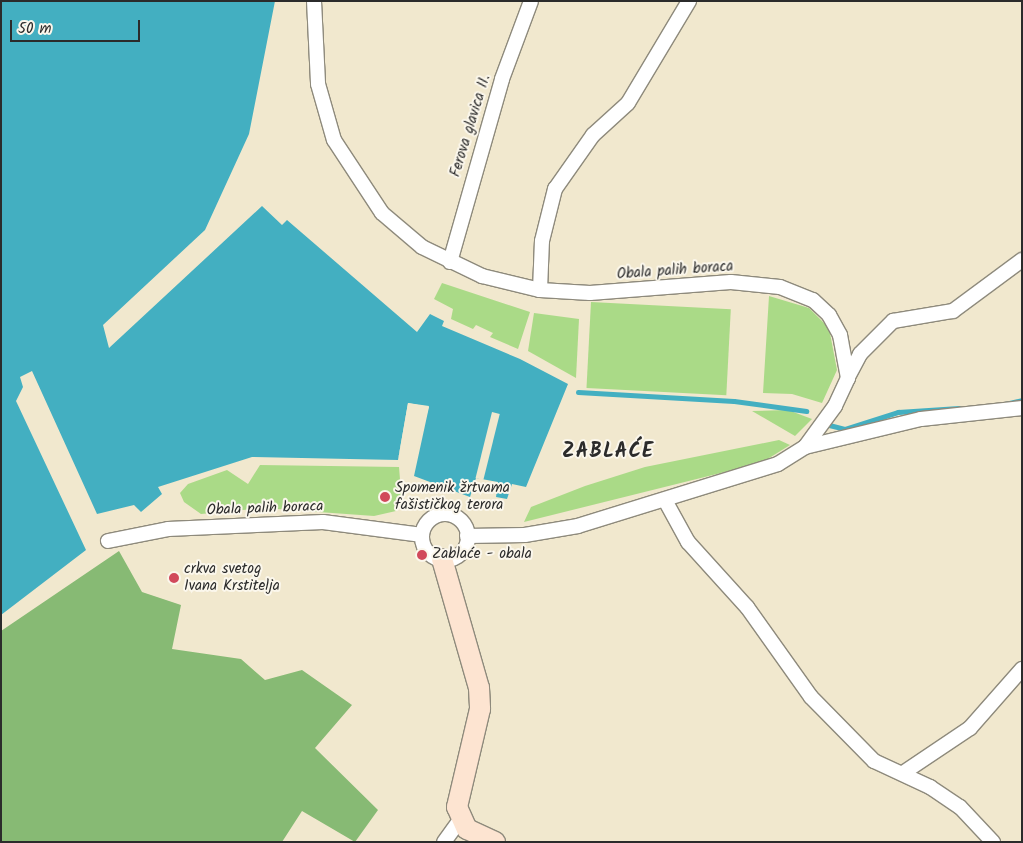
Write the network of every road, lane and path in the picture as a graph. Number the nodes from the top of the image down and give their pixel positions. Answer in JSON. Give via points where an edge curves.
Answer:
{"nodes":[{"id":1,"x":314,"y":1,"type":"edge"},
{"id":2,"x":531,"y":1,"type":"edge"},
{"id":3,"x":689,"y":1,"type":"edge"},
{"id":4,"x":1022,"y":260,"type":"edge"},
{"id":5,"x":450,"y":262,"type":"junction"},
{"id":6,"x":540,"y":290,"type":"junction"},
{"id":7,"x":848,"y":378,"type":"junction"},
{"id":8,"x":1022,"y":408,"type":"edge"},
{"id":9,"x":805,"y":447,"type":"junction"},
{"id":10,"x":666,"y":502,"type":"junction"},
{"id":11,"x":422,"y":535,"type":"junction"},
{"id":12,"x":467,"y":536,"type":"junction"},
{"id":13,"x":108,"y":540,"type":"dead end"},
{"id":14,"x":442,"y":559,"type":"junction"},
{"id":15,"x":1022,"y":669,"type":"edge"},
{"id":16,"x":903,"y":772,"type":"junction"},
{"id":17,"x":460,"y":820,"type":"junction"},
{"id":18,"x":444,"y":842,"type":"edge"},
{"id":19,"x":495,"y":842,"type":"edge"},
{"id":20,"x":993,"y":842,"type":"edge"}],
"edges":[{"from":1,"to":5,"type":"street","name":"Obala palih boraca","via":[[318,84],[334,140],[382,213],[422,247]]},
{"from":2,"to":5,"type":"street","name":"Ferova glavica II.","via":[[511,51]]},
{"from":3,"to":6,"type":"street","via":[[628,103],[593,135],[555,188],[542,241]]},
{"from":4,"to":7,"type":"street","via":[[953,311],[893,321],[860,354]]},
{"from":5,"to":6,"type":"street","name":"Obala palih boraca","via":[[482,276]]},
{"from":6,"to":7,"type":"street","name":"Obala palih boraca","via":[[590,293],[731,282],[780,287],[813,300],[829,315],[840,335]]},
{"from":7,"to":9,"type":"street","via":[[819,432]]},
{"from":8,"to":9,"type":"street","via":[[921,418]]},
{"from":9,"to":10,"type":"street","via":[[778,464]]},
{"from":10,"to":12,"type":"street","via":[[540,533]]},
{"from":10,"to":16,"type":"street","via":[[688,542],[747,606],[811,697],[874,761]]},
{"from":11,"to":12,"type":"street","via":[[427,522],[446,514],[460,520]]},
{"from":11,"to":13,"type":"street","name":"Obala palih boraca","via":[[323,522],[168,529]]},
{"from":11,"to":14,"type":"street","via":[[425,549]]},
{"from":12,"to":14,"type":"street","via":[[462,552]]},
{"from":14,"to":17,"type":"street","via":[[479,688],[480,709],[458,794]]},
{"from":15,"to":16,"type":"street","via":[[970,728]]},
{"from":16,"to":20,"type":"street","via":[[960,807]]},
{"from":17,"to":18,"type":"street"},
{"from":17,"to":19,"type":"street","via":[[472,832]]}]}
